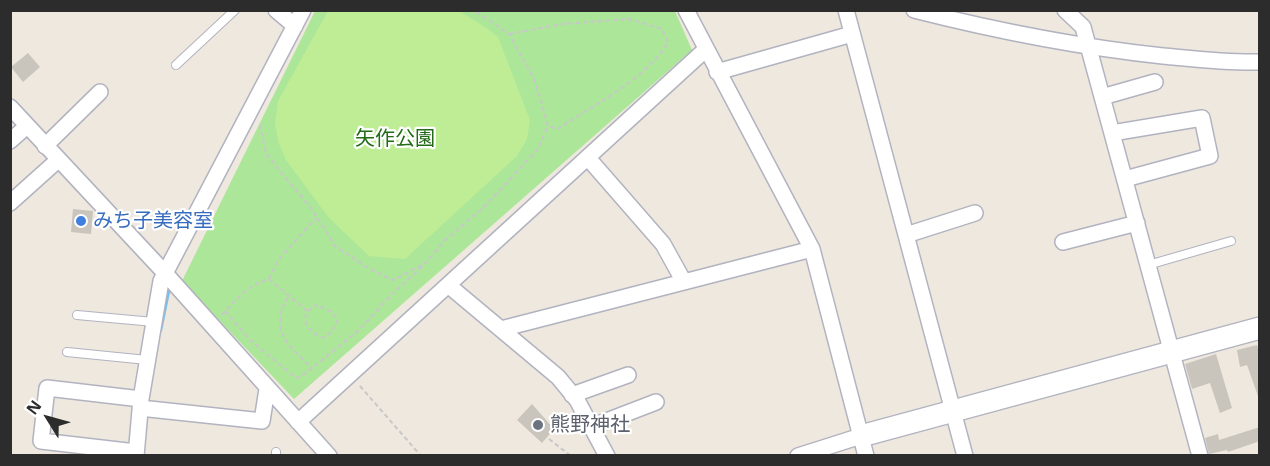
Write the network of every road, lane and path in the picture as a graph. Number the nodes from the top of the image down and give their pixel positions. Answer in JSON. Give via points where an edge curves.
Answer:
{"nodes":[{"id":1,"x":236,"y":10,"type":"edge"},
{"id":2,"x":276,"y":10,"type":"edge"},
{"id":3,"x":303,"y":10,"type":"edge"},
{"id":4,"x":474,"y":10,"type":"edge"},
{"id":5,"x":686,"y":10,"type":"edge"},
{"id":6,"x":846,"y":10,"type":"edge"},
{"id":7,"x":914,"y":10,"type":"edge"},
{"id":8,"x":1065,"y":10,"type":"edge"},
{"id":9,"x":295,"y":26,"type":"junction"},
{"id":10,"x":508,"y":34,"type":"junction"},
{"id":11,"x":852,"y":34,"type":"junction"},
{"id":12,"x":1088,"y":48,"type":"junction"},
{"id":13,"x":705,"y":50,"type":"junction"},
{"id":14,"x":1260,"y":62,"type":"edge"},
{"id":15,"x":176,"y":65,"type":"dead end"},
{"id":16,"x":717,"y":72,"type":"junction"},
{"id":17,"x":1155,"y":82,"type":"dead end"},
{"id":18,"x":100,"y":92,"type":"dead end"},
{"id":19,"x":1102,"y":97,"type":"junction"},
{"id":20,"x":10,"y":107,"type":"edge"},
{"id":21,"x":259,"y":125,"type":"dead end"},
{"id":22,"x":27,"y":126,"type":"junction"},
{"id":23,"x":548,"y":126,"type":"junction"},
{"id":24,"x":1112,"y":133,"type":"junction"},
{"id":25,"x":10,"y":141,"type":"edge"},
{"id":26,"x":45,"y":146,"type":"junction"},
{"id":27,"x":588,"y":158,"type":"junction"},
{"id":28,"x":58,"y":160,"type":"junction"},
{"id":29,"x":1125,"y":179,"type":"junction"},
{"id":30,"x":10,"y":203,"type":"edge"},
{"id":31,"x":975,"y":213,"type":"dead end"},
{"id":32,"x":317,"y":217,"type":"junction"},
{"id":33,"x":1137,"y":223,"type":"junction"},
{"id":34,"x":906,"y":235,"type":"junction"},
{"id":35,"x":1063,"y":242,"type":"dead end"},
{"id":36,"x":1231,"y":242,"type":"dead end"},
{"id":37,"x":812,"y":249,"type":"junction"},
{"id":38,"x":426,"y":263,"type":"junction"},
{"id":39,"x":1148,"y":265,"type":"junction"},
{"id":40,"x":164,"y":272,"type":"junction"},
{"id":41,"x":269,"y":279,"type":"junction"},
{"id":42,"x":684,"y":282,"type":"junction"},
{"id":43,"x":448,"y":285,"type":"junction"},
{"id":44,"x":288,"y":297,"type":"dead end"},
{"id":45,"x":307,"y":310,"type":"junction"},
{"id":46,"x":225,"y":311,"type":"junction"},
{"id":47,"x":77,"y":315,"type":"dead end"},
{"id":48,"x":154,"y":322,"type":"junction"},
{"id":49,"x":212,"y":326,"type":"junction"},
{"id":50,"x":1260,"y":328,"type":"edge"},
{"id":51,"x":501,"y":329,"type":"junction"},
{"id":52,"x":68,"y":352,"type":"dead end"},
{"id":53,"x":1172,"y":352,"type":"junction"},
{"id":54,"x":147,"y":360,"type":"junction"},
{"id":55,"x":312,"y":368,"type":"junction"},
{"id":56,"x":350,"y":375,"type":"junction"},
{"id":57,"x":628,"y":375,"type":"dead end"},
{"id":58,"x":267,"y":388,"type":"junction"},
{"id":59,"x":572,"y":395,"type":"junction"},
{"id":60,"x":656,"y":402,"type":"dead end"},
{"id":61,"x":140,"y":404,"type":"junction"},
{"id":62,"x":952,"y":410,"type":"junction"},
{"id":63,"x":298,"y":422,"type":"junction"},
{"id":64,"x":591,"y":427,"type":"junction"},
{"id":65,"x":549,"y":439,"type":"dead end"},
{"id":66,"x":864,"y":446,"type":"edge"},
{"id":67,"x":136,"y":454,"type":"edge"},
{"id":68,"x":329,"y":456,"type":"edge"},
{"id":69,"x":421,"y":456,"type":"edge"},
{"id":70,"x":571,"y":456,"type":"edge"},
{"id":71,"x":607,"y":456,"type":"edge"},
{"id":72,"x":798,"y":456,"type":"edge"},
{"id":73,"x":965,"y":456,"type":"edge"},
{"id":74,"x":1200,"y":456,"type":"edge"}],
"edges":[{"from":1,"to":15,"type":"lane"},
{"from":2,"to":9,"type":"street"},
{"from":3,"to":9,"type":"street"},
{"from":4,"to":10,"type":"path"},
{"from":5,"to":13,"type":"street"},
{"from":6,"to":11,"type":"street"},
{"from":7,"to":12,"type":"street","via":[[1018,36]]},
{"from":8,"to":12,"type":"street","via":[[1083,27]]},
{"from":9,"to":40,"type":"street"},
{"from":10,"to":23,"type":"path","via":[[535,81]]},
{"from":10,"to":23,"type":"path","via":[[563,24],[629,19],[662,29],[668,43],[629,83],[558,129]]},
{"from":11,"to":16,"type":"street"},
{"from":11,"to":34,"type":"street"},
{"from":12,"to":14,"type":"street","via":[[1233,63]]},
{"from":12,"to":19,"type":"street"},
{"from":13,"to":16,"type":"street"},
{"from":13,"to":27,"type":"street"},
{"from":16,"to":37,"type":"street"},
{"from":17,"to":19,"type":"street"},
{"from":18,"to":26,"type":"street"},
{"from":19,"to":24,"type":"street"},
{"from":20,"to":22,"type":"street"},
{"from":21,"to":32,"type":"path","via":[[266,154]]},
{"from":22,"to":25,"type":"street"},
{"from":22,"to":26,"type":"street"},
{"from":23,"to":38,"type":"path","via":[[538,149]]},
{"from":24,"to":29,"type":"street"},
{"from":24,"to":29,"type":"street","via":[[1203,118],[1210,156]]},
{"from":26,"to":28,"type":"street"},
{"from":27,"to":42,"type":"street","via":[[663,244]]},
{"from":27,"to":43,"type":"street"},
{"from":28,"to":30,"type":"street"},
{"from":28,"to":40,"type":"street"},
{"from":29,"to":33,"type":"street"},
{"from":31,"to":34,"type":"street"},
{"from":32,"to":38,"type":"path","via":[[334,246],[393,280]]},
{"from":32,"to":41,"type":"path","via":[[278,260]]},
{"from":33,"to":35,"type":"street"},
{"from":33,"to":39,"type":"street"},
{"from":34,"to":62,"type":"street"},
{"from":36,"to":39,"type":"lane"},
{"from":37,"to":42,"type":"street"},
{"from":37,"to":66,"type":"street"},
{"from":38,"to":55,"type":"path","via":[[360,329]]},
{"from":39,"to":53,"type":"street"},
{"from":40,"to":48,"type":"street"},
{"from":40,"to":49,"type":"street"},
{"from":41,"to":45,"type":"path"},
{"from":41,"to":46,"type":"path","via":[[240,294]]},
{"from":42,"to":51,"type":"street"},
{"from":43,"to":51,"type":"street"},
{"from":43,"to":56,"type":"street"},
{"from":44,"to":55,"type":"path","via":[[280,310],[282,335]]},
{"from":45,"to":45,"type":"path","via":[[304,319],[313,333],[324,338],[333,330],[338,319],[330,310],[317,305]]},
{"from":46,"to":49,"type":"path"},
{"from":46,"to":55,"type":"path","via":[[251,341],[296,378]]},
{"from":47,"to":48,"type":"lane"},
{"from":48,"to":54,"type":"street"},
{"from":49,"to":58,"type":"street"},
{"from":50,"to":53,"type":"street"},
{"from":51,"to":59,"type":"street","via":[[558,377]]},
{"from":52,"to":54,"type":"lane"},
{"from":53,"to":62,"type":"street"},
{"from":53,"to":74,"type":"street"},
{"from":54,"to":61,"type":"street"},
{"from":56,"to":63,"type":"street"},
{"from":56,"to":69,"type":"path"},
{"from":57,"to":59,"type":"street"},
{"from":58,"to":61,"type":"street","via":[[262,421]]},
{"from":58,"to":63,"type":"street"},
{"from":59,"to":64,"type":"street"},
{"from":60,"to":64,"type":"street"},
{"from":61,"to":67,"type":"street"},
{"from":61,"to":67,"type":"street","via":[[47,388],[41,441]]},
{"from":62,"to":66,"type":"street"},
{"from":62,"to":73,"type":"street"},
{"from":63,"to":68,"type":"street"},
{"from":64,"to":71,"type":"street"},
{"from":65,"to":70,"type":"path"},
{"from":66,"to":72,"type":"street"}]}
